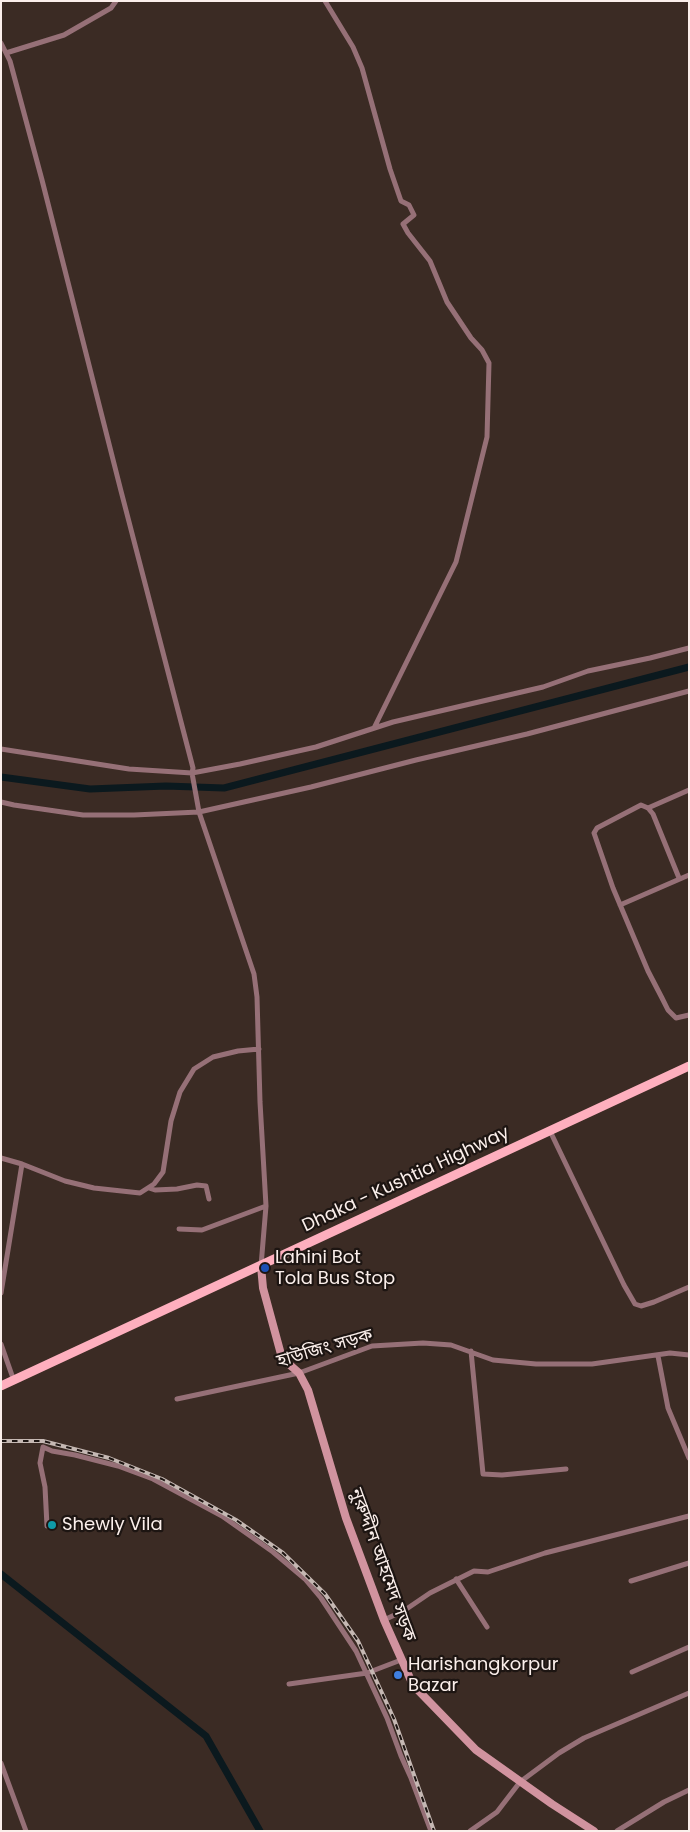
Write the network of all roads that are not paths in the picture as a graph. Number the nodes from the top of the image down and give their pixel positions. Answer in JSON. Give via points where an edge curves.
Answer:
{"nodes":[{"id":1,"x":116,"y":1,"type":"edge"},
{"id":2,"x":325,"y":1,"type":"edge"},
{"id":3,"x":1,"y":43,"type":"edge"},
{"id":4,"x":6,"y":53,"type":"junction"},
{"id":5,"x":689,"y":648,"type":"edge"},
{"id":6,"x":689,"y":691,"type":"edge"},
{"id":7,"x":374,"y":728,"type":"junction"},
{"id":8,"x":1,"y":749,"type":"edge"},
{"id":9,"x":192,"y":773,"type":"junction"},
{"id":10,"x":689,"y":790,"type":"edge"},
{"id":11,"x":1,"y":802,"type":"edge"},
{"id":12,"x":648,"y":808,"type":"junction"},
{"id":13,"x":199,"y":812,"type":"junction"},
{"id":14,"x":689,"y":874,"type":"edge"},
{"id":15,"x":679,"y":878,"type":"junction"},
{"id":16,"x":620,"y":905,"type":"junction"},
{"id":17,"x":689,"y":1015,"type":"edge"},
{"id":18,"x":259,"y":1049,"type":"junction"},
{"id":19,"x":689,"y":1066,"type":"edge"},
{"id":20,"x":550,"y":1131,"type":"junction"},
{"id":21,"x":1,"y":1158,"type":"edge"},
{"id":22,"x":22,"y":1164,"type":"junction"},
{"id":23,"x":149,"y":1188,"type":"junction"},
{"id":24,"x":209,"y":1199,"type":"dead end"},
{"id":25,"x":266,"y":1206,"type":"junction"},
{"id":26,"x":179,"y":1228,"type":"dead end"},
{"id":27,"x":261,"y":1266,"type":"junction"},
{"id":28,"x":689,"y":1287,"type":"edge"},
{"id":29,"x":1,"y":1293,"type":"edge"},
{"id":30,"x":1,"y":1344,"type":"edge"},
{"id":31,"x":471,"y":1351,"type":"junction"},
{"id":32,"x":689,"y":1355,"type":"edge"},
{"id":33,"x":658,"y":1356,"type":"junction"},
{"id":34,"x":299,"y":1372,"type":"junction"},
{"id":35,"x":14,"y":1381,"type":"junction"},
{"id":36,"x":1,"y":1386,"type":"edge"},
{"id":37,"x":177,"y":1399,"type":"dead end"},
{"id":38,"x":689,"y":1458,"type":"edge"},
{"id":39,"x":566,"y":1469,"type":"dead end"},
{"id":40,"x":689,"y":1516,"type":"edge"},
{"id":41,"x":47,"y":1526,"type":"dead end"},
{"id":42,"x":689,"y":1563,"type":"edge"},
{"id":43,"x":456,"y":1579,"type":"junction"},
{"id":44,"x":631,"y":1581,"type":"dead end"},
{"id":45,"x":384,"y":1620,"type":"junction"},
{"id":46,"x":487,"y":1628,"type":"dead end"},
{"id":47,"x":689,"y":1647,"type":"edge"},
{"id":48,"x":401,"y":1660,"type":"junction"},
{"id":49,"x":632,"y":1672,"type":"dead end"},
{"id":50,"x":367,"y":1673,"type":"junction"},
{"id":51,"x":289,"y":1684,"type":"dead end"},
{"id":52,"x":689,"y":1692,"type":"edge"},
{"id":53,"x":1,"y":1763,"type":"edge"},
{"id":54,"x":520,"y":1782,"type":"junction"},
{"id":55,"x":689,"y":1790,"type":"edge"},
{"id":56,"x":26,"y":1831,"type":"edge"},
{"id":57,"x":431,"y":1831,"type":"edge"},
{"id":58,"x":470,"y":1831,"type":"edge"},
{"id":59,"x":594,"y":1831,"type":"edge"},
{"id":60,"x":617,"y":1831,"type":"edge"}],
"edges":[{"from":1,"to":4,"type":"street","via":[[111,8],[64,36]]},
{"from":2,"to":7,"type":"street","via":[[362,68],[401,201],[409,205],[414,215],[403,224],[430,261],[447,302],[489,364],[487,437],[456,562]]},
{"from":3,"to":4,"type":"street"},
{"from":4,"to":9,"type":"street","via":[[42,180],[194,768]]},
{"from":5,"to":7,"type":"street","via":[[588,671],[543,687]]},
{"from":6,"to":13,"type":"street","via":[[527,734]]},
{"from":7,"to":9,"type":"street","via":[[316,747]]},
{"from":8,"to":9,"type":"street","via":[[129,769]]},
{"from":9,"to":13,"type":"street"},
{"from":10,"to":12,"type":"street"},
{"from":11,"to":13,"type":"street","via":[[83,814]]},
{"from":12,"to":15,"type":"street"},
{"from":12,"to":16,"type":"street","via":[[641,806],[597,828],[594,833]]},
{"from":13,"to":18,"type":"street","via":[[254,974]]},
{"from":14,"to":15,"type":"street"},
{"from":15,"to":16,"type":"street"},
{"from":16,"to":17,"type":"street","via":[[668,1010],[676,1018]]},
{"from":18,"to":23,"type":"street","via":[[213,1057],[194,1069],[180,1092],[174,1111],[163,1172]]},
{"from":18,"to":25,"type":"street"},
{"from":19,"to":20,"type":"main road","name":"Dhaka - Kushtia Highway"},
{"from":20,"to":27,"type":"main road","name":"Dhaka - Kushtia Highway"},
{"from":20,"to":28,"type":"street","via":[[635,1304],[641,1306],[654,1302]]},
{"from":21,"to":22,"type":"street"},
{"from":22,"to":23,"type":"street","via":[[65,1181],[94,1188],[140,1193]]},
{"from":22,"to":29,"type":"street"},
{"from":23,"to":24,"type":"street","via":[[206,1186]]},
{"from":25,"to":26,"type":"street","via":[[214,1227],[202,1230]]},
{"from":25,"to":27,"type":"street"},
{"from":27,"to":34,"type":"main road","name":"নুরুদ্দীন আহমেদ সড়ক","via":[[263,1288],[282,1358]]},
{"from":27,"to":35,"type":"main road","name":"Dhaka - Kushtia Highway"},
{"from":30,"to":35,"type":"street"},
{"from":31,"to":33,"type":"street","name":"হাউজিং সড়ক","via":[[493,1360],[536,1364],[592,1364]]},
{"from":31,"to":34,"type":"street","name":"হাউজিং সড়ক","via":[[451,1345],[423,1343],[372,1346]]},
{"from":31,"to":39,"type":"street","via":[[483,1474]]},
{"from":32,"to":33,"type":"street","name":"হাউজিং সড়ক","via":[[670,1353]]},
{"from":33,"to":38,"type":"street","via":[[668,1408]]},
{"from":34,"to":37,"type":"street","name":"হাউজিং সড়ক"},
{"from":34,"to":45,"type":"main road","name":"নুরুদ্দীন আহমেদ সড়ক","via":[[311,1398],[346,1518]]},
{"from":35,"to":36,"type":"main road","name":"Dhaka - Kushtia Highway"},
{"from":40,"to":43,"type":"street","via":[[545,1553],[488,1572],[474,1571]]},
{"from":41,"to":50,"type":"street","via":[[40,1463],[43,1447],[118,1466],[152,1479],[231,1521],[296,1571],[327,1608]]},
{"from":42,"to":44,"type":"street"},
{"from":43,"to":45,"type":"street"},
{"from":43,"to":46,"type":"street"},
{"from":45,"to":48,"type":"main road","name":"নুরুদ্দীন আহমেদ সড়ক"},
{"from":47,"to":49,"type":"street"},
{"from":48,"to":50,"type":"street"},
{"from":48,"to":54,"type":"main road","name":"নুরুদ্দীন আহমেদ সড়ক","via":[[413,1686],[476,1750]]},
{"from":50,"to":51,"type":"street"},
{"from":50,"to":57,"type":"street"},
{"from":52,"to":54,"type":"street","via":[[584,1738]]},
{"from":53,"to":56,"type":"street"},
{"from":54,"to":58,"type":"street","via":[[497,1812]]},
{"from":54,"to":59,"type":"main road","name":"নুরুদ্দীন আহমেদ সড়ক"},
{"from":55,"to":60,"type":"street"}]}
